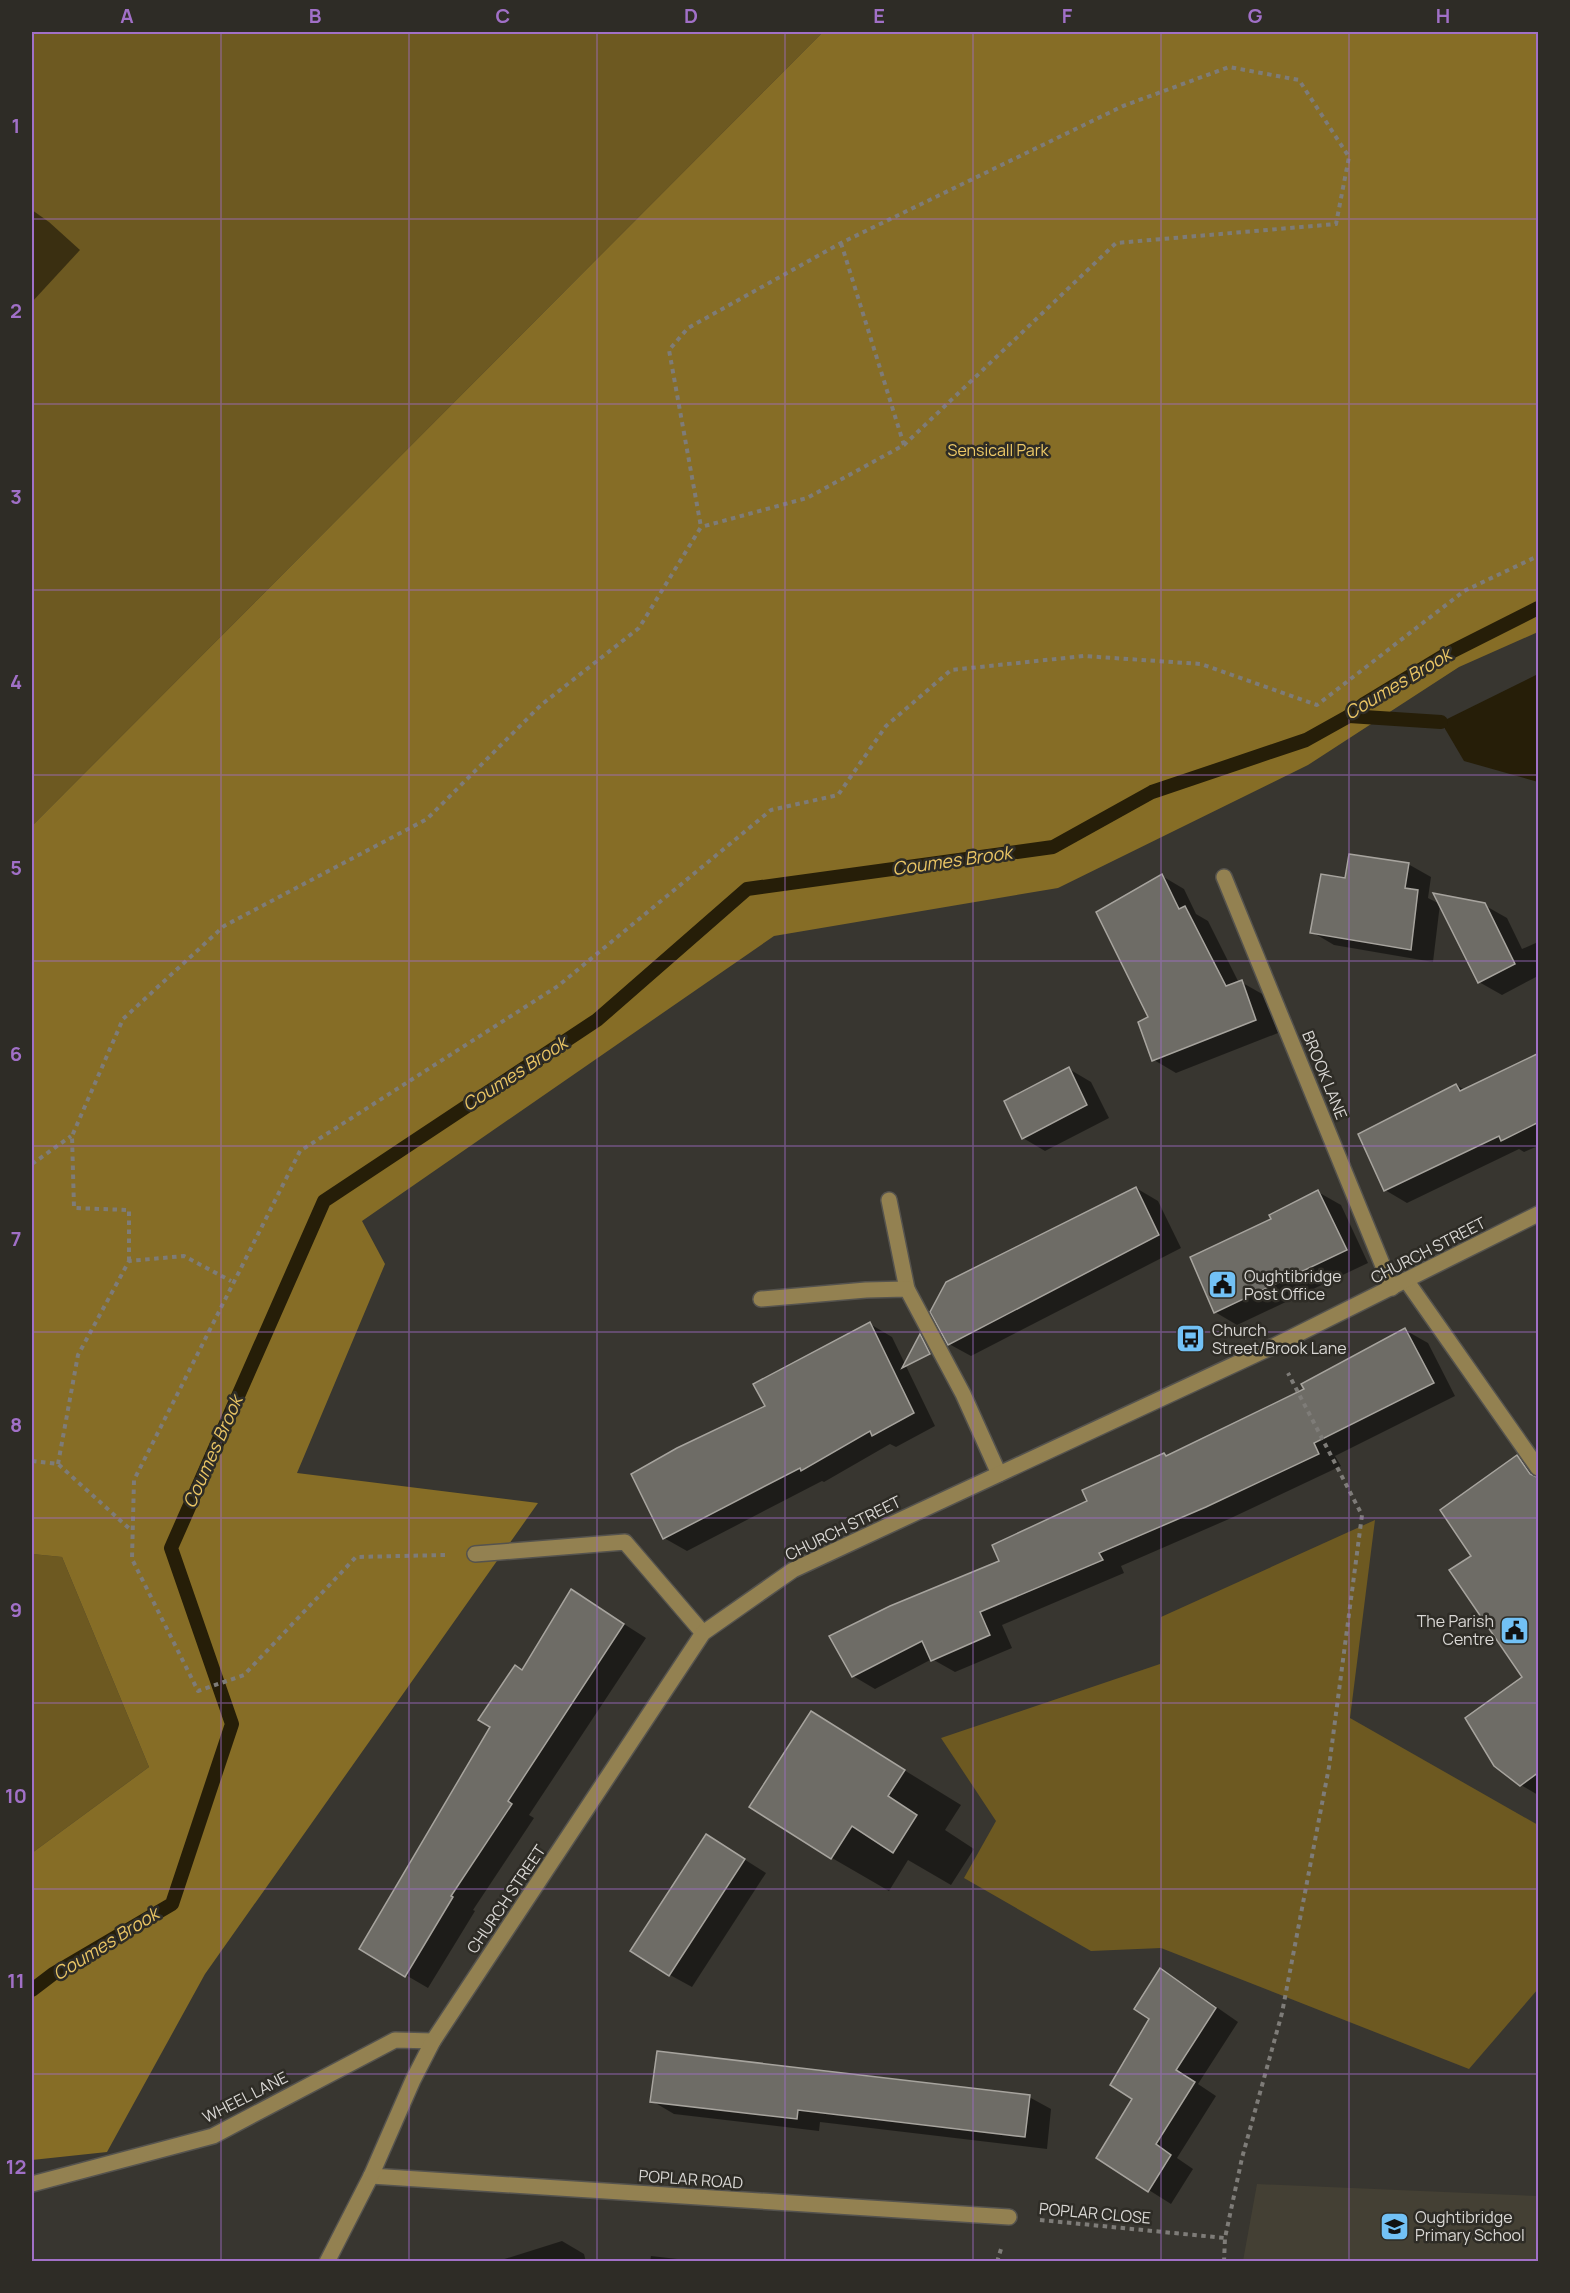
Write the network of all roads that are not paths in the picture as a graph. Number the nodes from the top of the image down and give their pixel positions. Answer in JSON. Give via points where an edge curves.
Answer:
{"nodes":[{"id":1,"x":1224,"y":877,"type":"dead end"},
{"id":2,"x":889,"y":1200,"type":"dead end"},
{"id":3,"x":1539,"y":1214,"type":"edge"},
{"id":4,"x":1406,"y":1280,"type":"junction"},
{"id":5,"x":1392,"y":1288,"type":"junction"},
{"id":6,"x":907,"y":1289,"type":"junction"},
{"id":7,"x":761,"y":1299,"type":"dead end"},
{"id":8,"x":1539,"y":1468,"type":"edge"},
{"id":9,"x":999,"y":1474,"type":"junction"},
{"id":10,"x":476,"y":1554,"type":"road end"},
{"id":11,"x":703,"y":1633,"type":"junction"},
{"id":12,"x":433,"y":2041,"type":"junction"},
{"id":13,"x":371,"y":2176,"type":"junction"},
{"id":14,"x":32,"y":2184,"type":"edge"},
{"id":15,"x":1009,"y":2217,"type":"road end"},
{"id":16,"x":327,"y":2262,"type":"edge"}],
"edges":[{"from":1,"to":5,"type":"street","name":"BROOK LANE"},
{"from":2,"to":6,"type":"street"},
{"from":3,"to":4,"type":"street","name":"CHURCH STREET"},
{"from":4,"to":5,"type":"street","name":"CHURCH STREET"},
{"from":4,"to":8,"type":"street"},
{"from":5,"to":9,"type":"street","name":"CHURCH STREET"},
{"from":6,"to":7,"type":"street"},
{"from":6,"to":9,"type":"street","via":[[963,1394]]},
{"from":9,"to":11,"type":"street","name":"CHURCH STREET","via":[[793,1570]]},
{"from":10,"to":11,"type":"street","via":[[625,1542]]},
{"from":11,"to":12,"type":"street","name":"CHURCH STREET"},
{"from":12,"to":13,"type":"street","name":"CHURCH STREET"},
{"from":12,"to":14,"type":"street","name":"WHEEL LANE","via":[[396,2040],[213,2136]]},
{"from":13,"to":15,"type":"street","name":"POPLAR ROAD"},
{"from":13,"to":16,"type":"street","name":"CHURCH STREET"}]}
